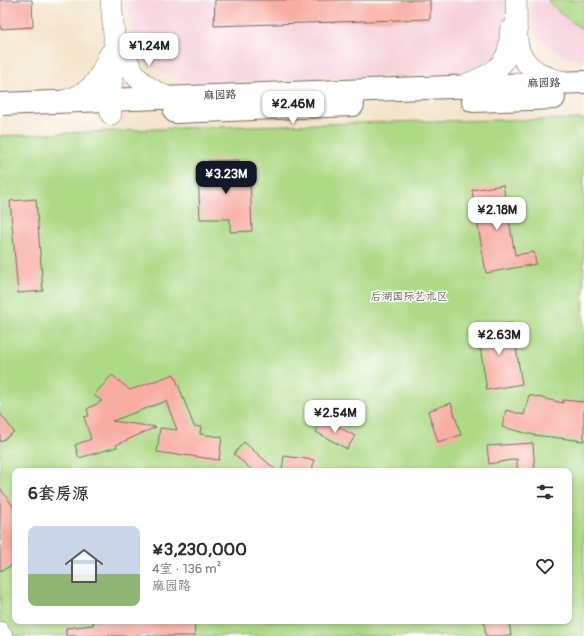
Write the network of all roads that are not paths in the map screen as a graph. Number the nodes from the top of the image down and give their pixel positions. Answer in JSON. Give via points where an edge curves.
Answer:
{"nodes":[{"id":1,"x":112,"y":0,"type":"edge"},
{"id":2,"x":118,"y":0,"type":"edge"},
{"id":3,"x":508,"y":0,"type":"edge"},
{"id":4,"x":516,"y":0,"type":"edge"},
{"id":5,"x":118,"y":46,"type":"junction"},
{"id":6,"x":462,"y":86,"type":"junction"},
{"id":7,"x":580,"y":87,"type":"edge"},
{"id":8,"x":167,"y":97,"type":"junction"},
{"id":9,"x":63,"y":102,"type":"junction"},
{"id":10,"x":0,"y":104,"type":"edge"},
{"id":11,"x":118,"y":107,"type":"junction"},
{"id":12,"x":0,"y":118,"type":"edge"},
{"id":13,"x":0,"y":630,"type":"edge"},
{"id":14,"x":4,"y":636,"type":"edge"}],
"edges":[{"from":1,"to":5,"type":"street"},
{"from":2,"to":5,"type":"street"},
{"from":3,"to":6,"type":"street","via":[[510,41],[506,58],[487,75]]},
{"from":4,"to":7,"type":"street","via":[[518,45],[524,60],[547,77]]},
{"from":5,"to":8,"type":"street","via":[[137,78],[152,90]]},
{"from":5,"to":9,"type":"street","via":[[105,62],[102,72],[92,86],[78,97]]},
{"from":5,"to":11,"type":"street"},
{"from":6,"to":7,"type":"main road","name":"麻园路"},
{"from":6,"to":8,"type":"main road","name":"麻园路"},
{"from":7,"to":11,"type":"main road","name":"麻园路"},
{"from":8,"to":11,"type":"main road","name":"麻园路"},
{"from":9,"to":10,"type":"main road","name":"麻园路"},
{"from":9,"to":11,"type":"main road","name":"麻园路"},
{"from":11,"to":12,"type":"main road","name":"麻园路"},
{"from":13,"to":14,"type":"street"}]}
